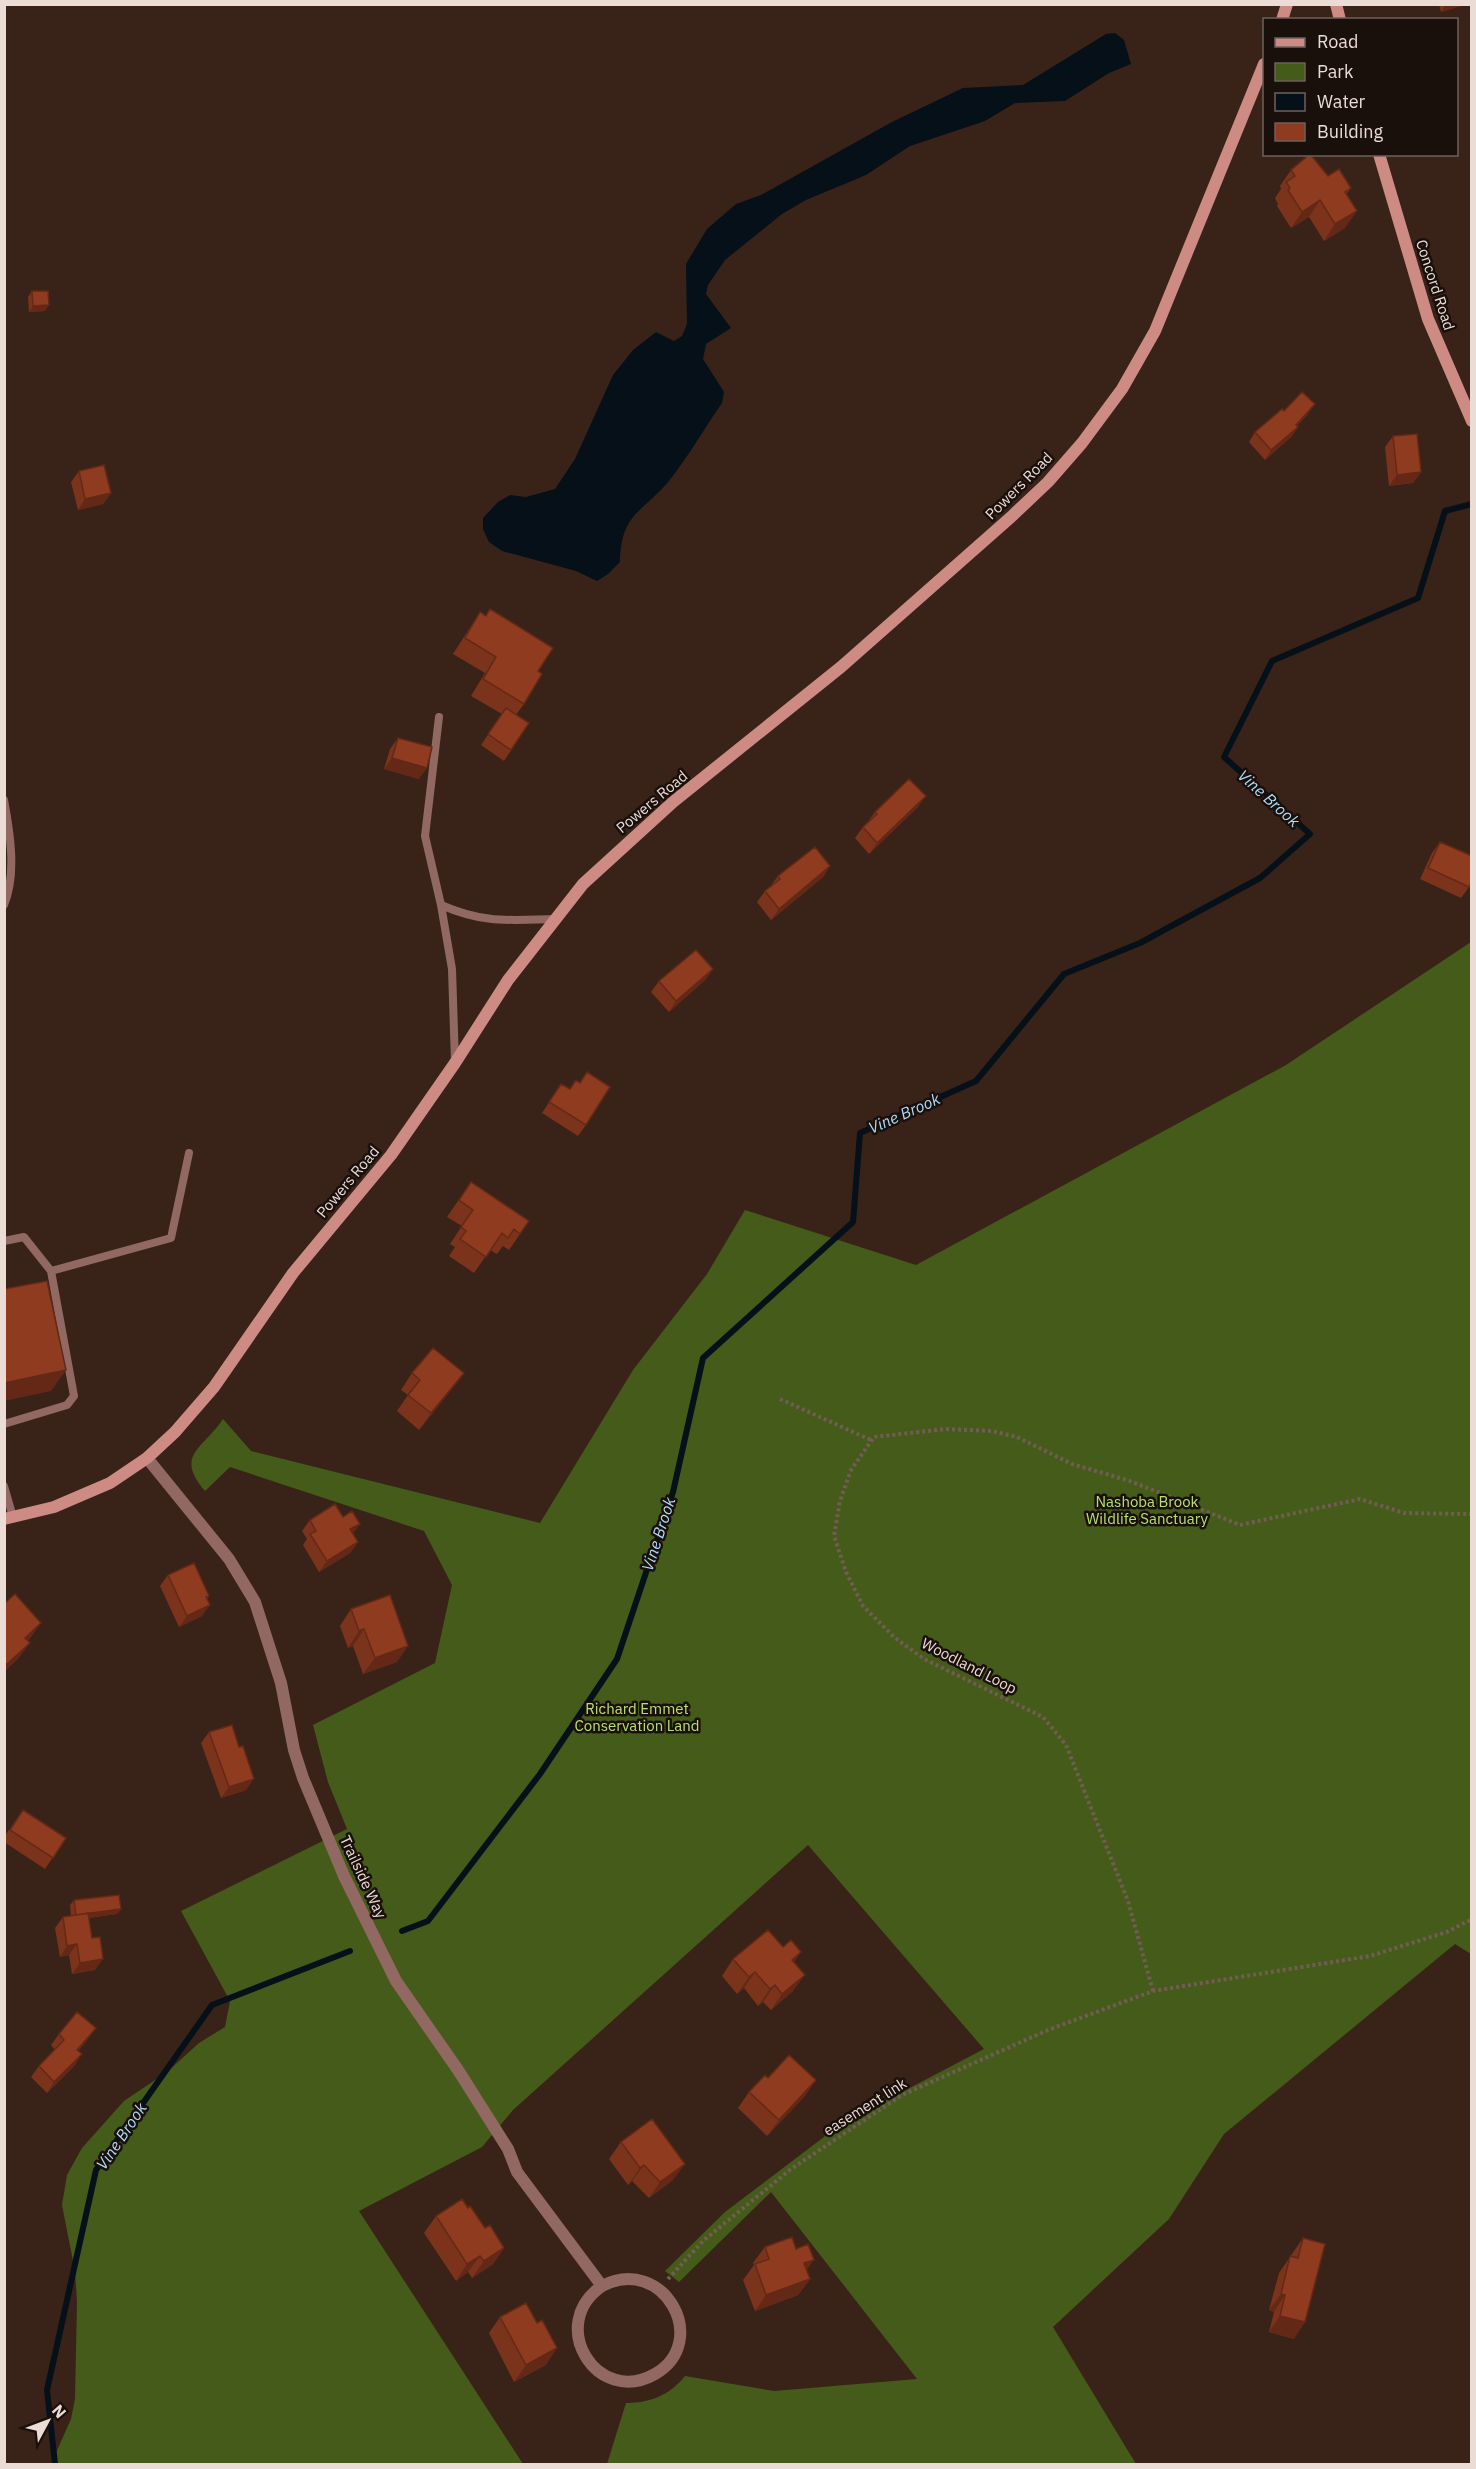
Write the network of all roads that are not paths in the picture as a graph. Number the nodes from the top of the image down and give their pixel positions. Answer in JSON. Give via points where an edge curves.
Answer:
{"nodes":[{"id":1,"x":1263,"y":66,"type":"edge"},
{"id":2,"x":1380,"y":156,"type":"edge"},
{"id":3,"x":1472,"y":422,"type":"edge"},
{"id":4,"x":439,"y":717,"type":"dead end"},
{"id":5,"x":4,"y":800,"type":"edge"},
{"id":6,"x":4,"y":905,"type":"edge"},
{"id":7,"x":441,"y":905,"type":"junction"},
{"id":8,"x":555,"y":919,"type":"junction"},
{"id":9,"x":455,"y":1063,"type":"junction"},
{"id":10,"x":189,"y":1153,"type":"dead end"},
{"id":11,"x":4,"y":1241,"type":"edge"},
{"id":12,"x":51,"y":1270,"type":"junction"},
{"id":13,"x":4,"y":1424,"type":"edge"},
{"id":14,"x":147,"y":1458,"type":"junction"},
{"id":15,"x":4,"y":1486,"type":"edge"},
{"id":16,"x":9,"y":1518,"type":"edge"},
{"id":17,"x":603,"y":2286,"type":"junction"}],
"edges":[{"from":1,"to":8,"type":"main road","name":"Powers Road","via":[[1155,332],[1122,389],[1082,443],[1011,517],[841,667],[613,855]]},
{"from":2,"to":3,"type":"main road","name":"Concord Road","via":[[1428,319]]},
{"from":4,"to":7,"type":"lane","via":[[425,837]]},
{"from":5,"to":6,"type":"lane","via":[[11,866]]},
{"from":7,"to":8,"type":"lane","via":[[470,917],[500,921]]},
{"from":7,"to":9,"type":"lane","via":[[452,969]]},
{"from":8,"to":9,"type":"main road","name":"Powers Road","via":[[507,980]]},
{"from":9,"to":14,"type":"main road","name":"Powers Road","via":[[391,1155],[293,1273],[214,1387]]},
{"from":10,"to":12,"type":"lane","via":[[171,1238]]},
{"from":11,"to":12,"type":"lane","via":[[24,1237]]},
{"from":12,"to":13,"type":"lane","via":[[74,1396],[67,1405]]},
{"from":14,"to":16,"type":"main road","name":"Powers Road","via":[[110,1483],[54,1507]]},
{"from":14,"to":17,"type":"street","name":"Trailside Way","via":[[229,1559],[255,1602],[281,1683],[303,1778],[344,1876],[396,1981],[458,2070],[508,2149],[517,2172]]},
{"from":15,"to":16,"type":"lane"},
{"from":17,"to":17,"type":"street","via":[[582,2309],[579,2341],[585,2356],[595,2368],[622,2382],[654,2375],[666,2365],[678,2344],[680,2329],[670,2300],[659,2288],[631,2279]]}]}
